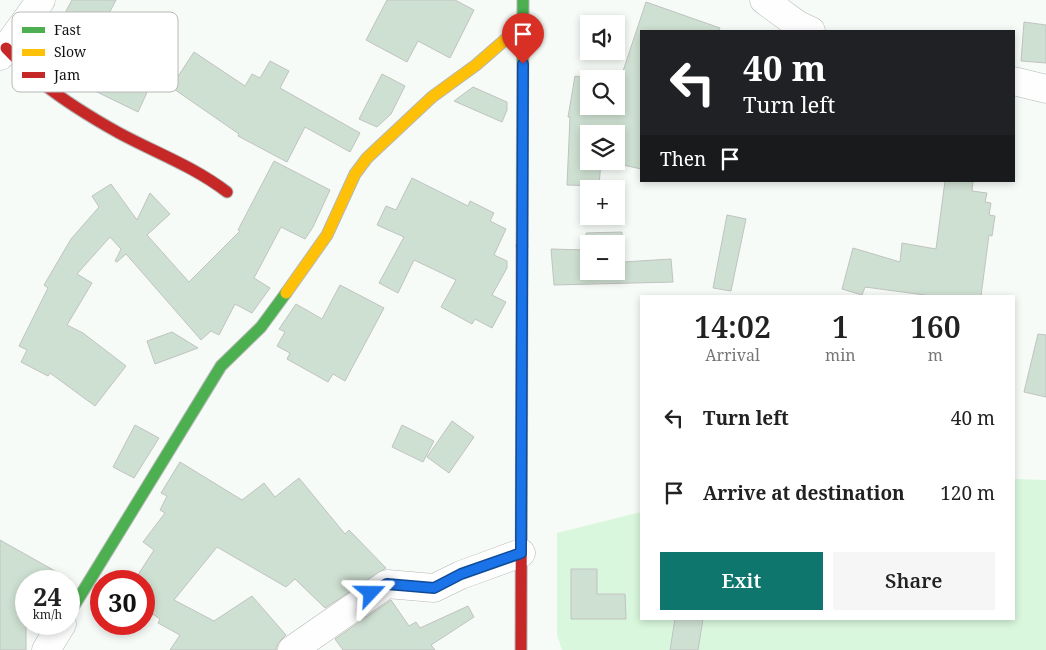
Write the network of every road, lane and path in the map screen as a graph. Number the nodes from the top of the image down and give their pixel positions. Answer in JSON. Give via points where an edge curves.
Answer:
{"nodes":[{"id":1,"x":41,"y":0,"type":"edge"},
{"id":2,"x":523,"y":0,"type":"edge"},
{"id":3,"x":764,"y":0,"type":"edge"},
{"id":4,"x":32,"y":12,"type":"edge"},
{"id":5,"x":523,"y":24,"type":"junction"},
{"id":6,"x":809,"y":30,"type":"edge"},
{"id":7,"x":12,"y":40,"type":"edge"},
{"id":8,"x":3,"y":52,"type":"edge"},
{"id":9,"x":1015,"y":81,"type":"edge"},
{"id":10,"x":1046,"y":90,"type":"edge"},
{"id":11,"x":54,"y":92,"type":"edge"},
{"id":12,"x":227,"y":192,"type":"dead end"},
{"id":13,"x":521,"y":553,"type":"junction"},
{"id":14,"x":80,"y":596,"type":"edge"},
{"id":15,"x":55,"y":635,"type":"edge"},
{"id":16,"x":46,"y":650,"type":"edge"},
{"id":17,"x":292,"y":650,"type":"edge"},
{"id":18,"x":521,"y":650,"type":"edge"}],
"edges":[{"from":1,"to":4,"type":"street"},
{"from":2,"to":5,"type":"street"},
{"from":3,"to":6,"type":"street"},
{"from":5,"to":13,"type":"street"},
{"from":5,"to":14,"type":"street","via":[[476,65],[432,97],[367,158],[355,174],[327,235],[261,327],[221,366]]},
{"from":7,"to":8,"type":"street"},
{"from":9,"to":10,"type":"street"},
{"from":11,"to":12,"type":"street","via":[[121,134],[178,161]]},
{"from":13,"to":17,"type":"street","via":[[461,574],[434,588],[387,584]]},
{"from":13,"to":18,"type":"street"},
{"from":15,"to":16,"type":"street"}]}
